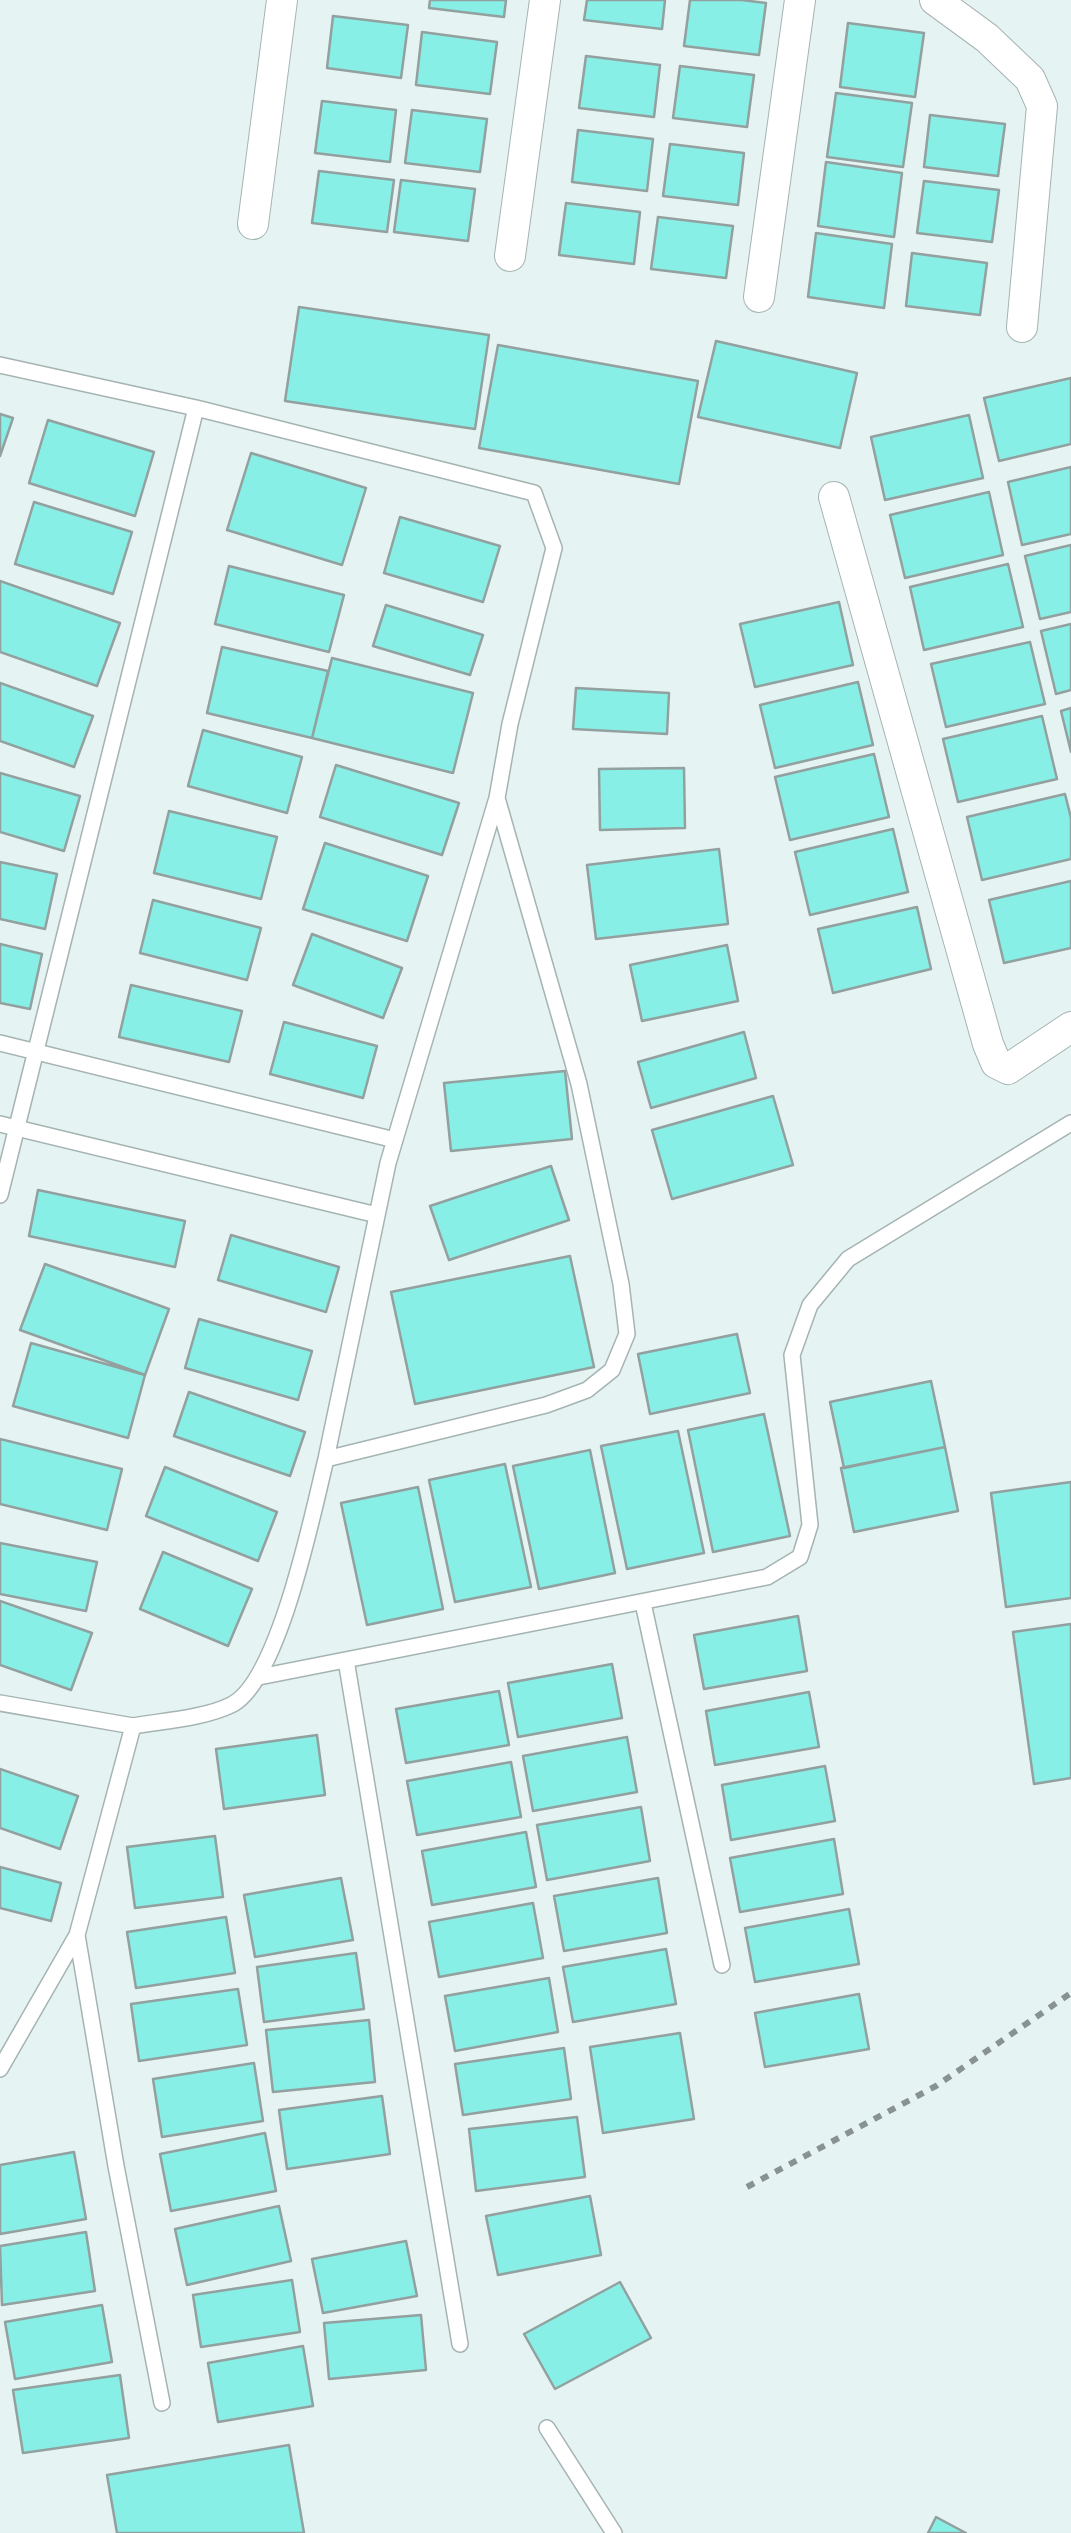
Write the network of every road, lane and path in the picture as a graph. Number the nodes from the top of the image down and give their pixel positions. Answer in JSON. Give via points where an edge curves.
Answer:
{"nodes":[{"id":1,"x":282,"y":0,"type":"edge"},
{"id":2,"x":545,"y":0,"type":"edge"},
{"id":3,"x":800,"y":0,"type":"edge"},
{"id":4,"x":935,"y":0,"type":"edge"},
{"id":5,"x":253,"y":224,"type":"dead end"},
{"id":6,"x":510,"y":256,"type":"dead end"},
{"id":7,"x":759,"y":297,"type":"dead end"},
{"id":8,"x":1022,"y":328,"type":"dead end"},
{"id":9,"x":0,"y":366,"type":"edge"},
{"id":10,"x":196,"y":408,"type":"junction"},
{"id":11,"x":834,"y":498,"type":"dead end"},
{"id":12,"x":497,"y":798,"type":"junction"},
{"id":13,"x":1071,"y":1027,"type":"edge"},
{"id":14,"x":0,"y":1043,"type":"edge"},
{"id":15,"x":36,"y":1053,"type":"junction"},
{"id":16,"x":1071,"y":1123,"type":"edge"},
{"id":17,"x":8,"y":1126,"type":"edge"},
{"id":18,"x":395,"y":1140,"type":"junction"},
{"id":19,"x":0,"y":1195,"type":"edge"},
{"id":20,"x":377,"y":1215,"type":"junction"},
{"id":21,"x":326,"y":1460,"type":"junction"},
{"id":22,"x":643,"y":1603,"type":"junction"},
{"id":23,"x":346,"y":1660,"type":"junction"},
{"id":24,"x":259,"y":1676,"type":"junction"},
{"id":25,"x":0,"y":1703,"type":"edge"},
{"id":26,"x":133,"y":1726,"type":"junction"},
{"id":27,"x":78,"y":1934,"type":"junction"},
{"id":28,"x":722,"y":1965,"type":"dead end"},
{"id":29,"x":1071,"y":1993,"type":"edge"},
{"id":30,"x":0,"y":2069,"type":"edge"},
{"id":31,"x":747,"y":2187,"type":"dead end"},
{"id":32,"x":460,"y":2344,"type":"dead end"},
{"id":33,"x":162,"y":2402,"type":"dead end"},
{"id":34,"x":547,"y":2428,"type":"dead end"},
{"id":35,"x":614,"y":2533,"type":"edge"}],
"edges":[{"from":1,"to":5,"type":"street"},
{"from":2,"to":6,"type":"street"},
{"from":3,"to":7,"type":"street"},
{"from":4,"to":8,"type":"street","via":[[1030,79],[1042,106]]},
{"from":9,"to":10,"type":"lane"},
{"from":10,"to":12,"type":"lane","via":[[534,493],[554,548]]},
{"from":10,"to":15,"type":"lane"},
{"from":11,"to":13,"type":"street","via":[[996,1063],[1008,1069]]},
{"from":12,"to":18,"type":"lane"},
{"from":12,"to":21,"type":"lane","via":[[579,1084],[627,1334],[612,1370],[587,1390]]},
{"from":14,"to":15,"type":"lane"},
{"from":15,"to":17,"type":"lane"},
{"from":15,"to":18,"type":"lane"},
{"from":16,"to":22,"type":"lane","via":[[848,1259],[810,1305],[792,1355],[810,1525],[800,1557],[768,1578]]},
{"from":17,"to":19,"type":"lane"},
{"from":17,"to":20,"type":"lane"},
{"from":18,"to":20,"type":"lane"},
{"from":20,"to":21,"type":"lane"},
{"from":21,"to":24,"type":"lane","via":[[289,1602]]},
{"from":22,"to":23,"type":"lane"},
{"from":22,"to":28,"type":"lane"},
{"from":23,"to":24,"type":"lane"},
{"from":23,"to":32,"type":"lane"},
{"from":24,"to":26,"type":"lane","via":[[234,1704]]},
{"from":25,"to":26,"type":"lane"},
{"from":26,"to":27,"type":"lane"},
{"from":27,"to":30,"type":"lane"},
{"from":27,"to":33,"type":"lane"},
{"from":29,"to":31,"type":"path","via":[[936,2086]]},
{"from":34,"to":35,"type":"lane"}]}
